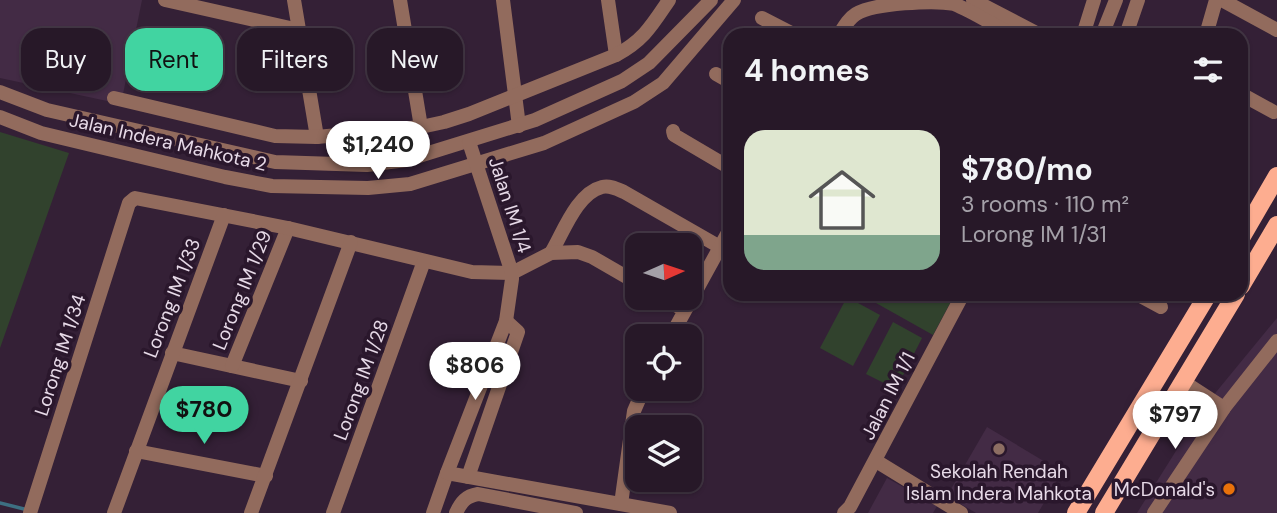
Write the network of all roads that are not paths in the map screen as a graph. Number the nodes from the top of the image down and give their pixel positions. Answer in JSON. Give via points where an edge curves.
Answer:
{"nodes":[{"id":1,"x":165,"y":0,"type":"edge"},
{"id":2,"x":294,"y":0,"type":"edge"},
{"id":3,"x":400,"y":0,"type":"edge"},
{"id":4,"x":503,"y":0,"type":"edge"},
{"id":5,"x":608,"y":0,"type":"edge"},
{"id":6,"x":669,"y":0,"type":"edge"},
{"id":7,"x":711,"y":0,"type":"edge"},
{"id":8,"x":734,"y":0,"type":"edge"},
{"id":9,"x":943,"y":0,"type":"edge"},
{"id":10,"x":973,"y":0,"type":"edge"},
{"id":11,"x":1094,"y":0,"type":"edge"},
{"id":12,"x":1116,"y":0,"type":"edge"},
{"id":13,"x":1138,"y":0,"type":"edge"},
{"id":14,"x":1216,"y":0,"type":"edge"},
{"id":15,"x":1223,"y":0,"type":"edge"},
{"id":16,"x":186,"y":2,"type":"edge"},
{"id":17,"x":872,"y":5,"type":"edge"},
{"id":18,"x":762,"y":18,"type":"dead end"},
{"id":19,"x":291,"y":28,"type":"edge"},
{"id":20,"x":299,"y":28,"type":"edge"},
{"id":21,"x":781,"y":28,"type":"edge"},
{"id":22,"x":844,"y":28,"type":"edge"},
{"id":23,"x":1000,"y":28,"type":"edge"},
{"id":24,"x":1027,"y":28,"type":"edge"},
{"id":25,"x":1085,"y":28,"type":"edge"},
{"id":26,"x":1105,"y":28,"type":"edge"},
{"id":27,"x":1128,"y":28,"type":"edge"},
{"id":28,"x":1208,"y":28,"type":"edge"},
{"id":29,"x":1277,"y":30,"type":"edge"},
{"id":30,"x":616,"y":55,"type":"junction"},
{"id":31,"x":716,"y":75,"type":"dead end"},
{"id":32,"x":723,"y":78,"type":"edge"},
{"id":33,"x":309,"y":91,"type":"edge"},
{"id":34,"x":0,"y":92,"type":"edge"},
{"id":35,"x":516,"y":94,"type":"junction"},
{"id":36,"x":114,"y":98,"type":"dead end"},
{"id":37,"x":1248,"y":98,"type":"edge"},
{"id":38,"x":1275,"y":112,"type":"dead end"},
{"id":39,"x":0,"y":117,"type":"edge"},
{"id":40,"x":519,"y":126,"type":"junction"},
{"id":41,"x":421,"y":127,"type":"junction"},
{"id":42,"x":673,"y":131,"type":"dead end"},
{"id":43,"x":317,"y":137,"type":"junction"},
{"id":44,"x":469,"y":142,"type":"junction"},
{"id":45,"x":723,"y":164,"type":"edge"},
{"id":46,"x":477,"y":165,"type":"junction"},
{"id":47,"x":1277,"y":176,"type":"edge"},
{"id":48,"x":224,"y":215,"type":"junction"},
{"id":49,"x":1248,"y":225,"type":"edge"},
{"id":50,"x":1277,"y":225,"type":"edge"},
{"id":51,"x":288,"y":228,"type":"junction"},
{"id":52,"x":351,"y":242,"type":"junction"},
{"id":53,"x":723,"y":242,"type":"edge"},
{"id":54,"x":720,"y":247,"type":"junction"},
{"id":55,"x":551,"y":253,"type":"junction"},
{"id":56,"x":425,"y":261,"type":"junction"},
{"id":57,"x":512,"y":273,"type":"junction"},
{"id":58,"x":1248,"y":274,"type":"edge"},
{"id":59,"x":625,"y":276,"type":"edge"},
{"id":60,"x":702,"y":278,"type":"edge"},
{"id":61,"x":959,"y":301,"type":"edge"},
{"id":62,"x":1150,"y":301,"type":"edge"},
{"id":63,"x":1204,"y":301,"type":"edge"},
{"id":64,"x":1232,"y":301,"type":"edge"},
{"id":65,"x":1161,"y":307,"type":"dead end"},
{"id":66,"x":684,"y":310,"type":"edge"},
{"id":67,"x":506,"y":321,"type":"junction"},
{"id":68,"x":677,"y":324,"type":"edge"},
{"id":69,"x":1277,"y":341,"type":"edge"},
{"id":70,"x":172,"y":353,"type":"junction"},
{"id":71,"x":232,"y":366,"type":"junction"},
{"id":72,"x":301,"y":381,"type":"junction"},
{"id":73,"x":1184,"y":382,"type":"junction"},
{"id":74,"x":638,"y":401,"type":"edge"},
{"id":75,"x":1224,"y":408,"type":"junction"},
{"id":76,"x":136,"y":451,"type":"junction"},
{"id":77,"x":876,"y":461,"type":"junction"},
{"id":78,"x":447,"y":473,"type":"junction"},
{"id":79,"x":266,"y":475,"type":"junction"},
{"id":80,"x":468,"y":477,"type":"junction"},
{"id":81,"x":539,"y":490,"type":"junction"},
{"id":82,"x":621,"y":504,"type":"junction"},
{"id":83,"x":32,"y":506,"type":"edge"},
{"id":84,"x":533,"y":509,"type":"edge"},
{"id":85,"x":642,"y":511,"type":"edge"},
{"id":86,"x":114,"y":513,"type":"edge"},
{"id":87,"x":251,"y":513,"type":"edge"},
{"id":88,"x":333,"y":513,"type":"edge"},
{"id":89,"x":433,"y":513,"type":"edge"},
{"id":90,"x":456,"y":513,"type":"edge"},
{"id":91,"x":576,"y":513,"type":"edge"},
{"id":92,"x":670,"y":513,"type":"edge"},
{"id":93,"x":844,"y":513,"type":"edge"},
{"id":94,"x":961,"y":513,"type":"edge"},
{"id":95,"x":1076,"y":513,"type":"edge"},
{"id":96,"x":1104,"y":513,"type":"edge"},
{"id":97,"x":1154,"y":513,"type":"edge"}],
"edges":[{"from":1,"to":16,"type":"street"},
{"from":2,"to":20,"type":"street"},
{"from":3,"to":41,"type":"street"},
{"from":4,"to":35,"type":"street"},
{"from":5,"to":30,"type":"street"},
{"from":6,"to":30,"type":"street","via":[[648,32]]},
{"from":7,"to":40,"type":"street","name":"Jalan Indera Mahkota 2","via":[[649,63],[622,81]]},
{"from":8,"to":46,"type":"street","name":"Jalan Indera Mahkota 2","via":[[663,83],[634,102],[544,143]]},
{"from":9,"to":17,"type":"street"},
{"from":9,"to":23,"type":"street"},
{"from":10,"to":24,"type":"street"},
{"from":11,"to":25,"type":"street"},
{"from":12,"to":26,"type":"street"},
{"from":13,"to":27,"type":"street"},
{"from":14,"to":28,"type":"street"},
{"from":15,"to":29,"type":"street"},
{"from":16,"to":19,"type":"street"},
{"from":17,"to":22,"type":"street"},
{"from":18,"to":21,"type":"street"},
{"from":30,"to":35,"type":"street"},
{"from":31,"to":32,"type":"street"},
{"from":33,"to":43,"type":"street"},
{"from":34,"to":44,"type":"street","name":"Jalan Indera Mahkota 2","via":[[47,110],[275,162],[406,160]]},
{"from":35,"to":40,"type":"street"},
{"from":35,"to":41,"type":"street"},
{"from":36,"to":43,"type":"street","via":[[275,136]]},
{"from":37,"to":38,"type":"street"},
{"from":39,"to":46,"type":"street","name":"Jalan Indera Mahkota 2","via":[[41,132],[272,186],[410,184]]},
{"from":40,"to":44,"type":"street","name":"Jalan Indera Mahkota 2"},
{"from":41,"to":43,"type":"street"},
{"from":42,"to":45,"type":"street"},
{"from":44,"to":46,"type":"street","name":"Jalan IM 1/4"},
{"from":46,"to":57,"type":"street","name":"Jalan IM 1/4"},
{"from":47,"to":49,"type":"main road"},
{"from":48,"to":51,"type":"street"},
{"from":48,"to":70,"type":"street","name":"Lorong IM 1/33"},
{"from":48,"to":83,"type":"street","name":"Lorong IM 1/34","via":[[132,200]]},
{"from":50,"to":58,"type":"main road"},
{"from":51,"to":52,"type":"street"},
{"from":51,"to":71,"type":"street","name":"Lorong IM 1/29"},
{"from":52,"to":56,"type":"street"},
{"from":52,"to":72,"type":"street"},
{"from":53,"to":54,"type":"street"},
{"from":54,"to":55,"type":"street","via":[[624,192],[602,187],[580,204]]},
{"from":54,"to":60,"type":"street"},
{"from":55,"to":57,"type":"street"},
{"from":55,"to":59,"type":"street","via":[[579,252]]},
{"from":56,"to":57,"type":"street","via":[[472,272]]},
{"from":56,"to":88,"type":"street","name":"Lorong IM 1/28"},
{"from":57,"to":67,"type":"street","name":"Jalan IM 1/4"},
{"from":61,"to":77,"type":"street","name":"Jalan IM 1/1"},
{"from":62,"to":65,"type":"street"},
{"from":63,"to":95,"type":"main road"},
{"from":64,"to":73,"type":"main road"},
{"from":66,"to":68,"type":"street"},
{"from":67,"to":78,"type":"street","name":"Jalan IM 1/4"},
{"from":67,"to":80,"type":"street","name":"Jalan IM 1/4","via":[[519,332]]},
{"from":69,"to":75,"type":"street"},
{"from":70,"to":71,"type":"street"},
{"from":70,"to":76,"type":"street","name":"Lorong IM 1/33"},
{"from":71,"to":72,"type":"street"},
{"from":72,"to":79,"type":"street"},
{"from":73,"to":75,"type":"street"},
{"from":73,"to":96,"type":"main road"},
{"from":74,"to":82,"type":"street"},
{"from":75,"to":97,"type":"street"},
{"from":76,"to":79,"type":"street"},
{"from":76,"to":86,"type":"street","name":"Lorong IM 1/33"},
{"from":77,"to":93,"type":"street","name":"Jalan IM 1/1"},
{"from":77,"to":94,"type":"street"},
{"from":78,"to":80,"type":"street"},
{"from":78,"to":89,"type":"street","name":"Jalan IM 1/4"},
{"from":79,"to":87,"type":"street"},
{"from":80,"to":81,"type":"street"},
{"from":81,"to":82,"type":"street"},
{"from":81,"to":84,"type":"street"},
{"from":82,"to":85,"type":"street"},
{"from":84,"to":90,"type":"street","via":[[478,494],[468,496]]},
{"from":84,"to":91,"type":"street"},
{"from":85,"to":92,"type":"street"}]}
